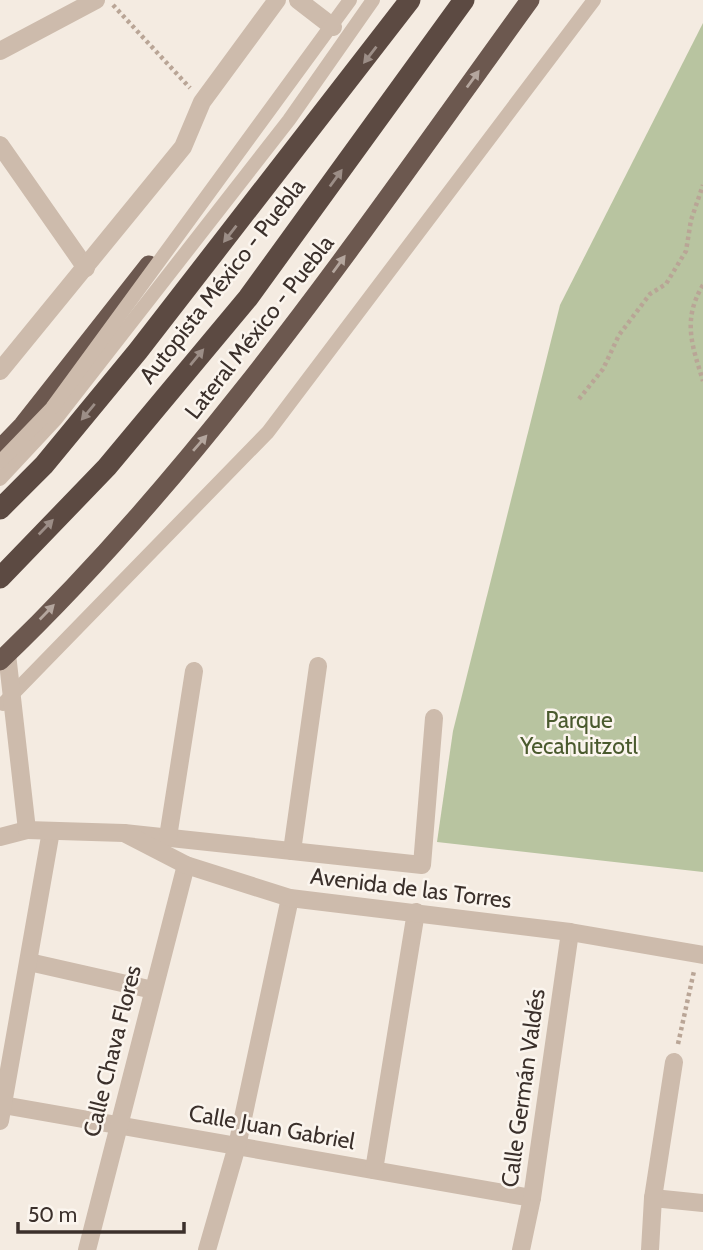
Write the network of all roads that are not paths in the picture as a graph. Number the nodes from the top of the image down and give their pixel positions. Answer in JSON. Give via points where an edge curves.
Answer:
{"nodes":[{"id":1,"x":96,"y":0,"type":"edge"},
{"id":2,"x":276,"y":0,"type":"edge"},
{"id":3,"x":298,"y":0,"type":"edge"},
{"id":4,"x":351,"y":0,"type":"edge"},
{"id":5,"x":373,"y":0,"type":"edge"},
{"id":6,"x":410,"y":0,"type":"edge"},
{"id":7,"x":464,"y":0,"type":"edge"},
{"id":8,"x":530,"y":0,"type":"edge"},
{"id":9,"x":594,"y":0,"type":"edge"},
{"id":10,"x":332,"y":27,"type":"junction"},
{"id":11,"x":1,"y":49,"type":"edge"},
{"id":12,"x":0,"y":145,"type":"edge"},
{"id":13,"x":86,"y":268,"type":"junction"},
{"id":14,"x":3,"y":361,"type":"edge"},
{"id":15,"x":0,"y":449,"type":"edge"},
{"id":16,"x":0,"y":462,"type":"edge"},
{"id":17,"x":0,"y":479,"type":"edge"},
{"id":18,"x":0,"y":509,"type":"edge"},
{"id":19,"x":0,"y":578,"type":"edge"},
{"id":20,"x":4,"y":658,"type":"edge"},
{"id":21,"x":318,"y":666,"type":"dead end"},
{"id":22,"x":194,"y":671,"type":"dead end"},
{"id":23,"x":5,"y":700,"type":"edge"},
{"id":24,"x":434,"y":718,"type":"dead end"},
{"id":25,"x":27,"y":830,"type":"junction"},
{"id":26,"x":51,"y":831,"type":"junction"},
{"id":27,"x":124,"y":833,"type":"junction"},
{"id":28,"x":168,"y":837,"type":"junction"},
{"id":29,"x":0,"y":838,"type":"edge"},
{"id":30,"x":292,"y":851,"type":"junction"},
{"id":31,"x":186,"y":866,"type":"junction"},
{"id":32,"x":290,"y":898,"type":"junction"},
{"id":33,"x":416,"y":912,"type":"junction"},
{"id":34,"x":570,"y":932,"type":"junction"},
{"id":35,"x":700,"y":954,"type":"edge"},
{"id":36,"x":29,"y":962,"type":"junction"},
{"id":37,"x":153,"y":990,"type":"junction"},
{"id":38,"x":7,"y":1043,"type":"edge"},
{"id":39,"x":674,"y":1062,"type":"road end"},
{"id":40,"x":2,"y":1113,"type":"edge"},
{"id":41,"x":118,"y":1125,"type":"junction"},
{"id":42,"x":237,"y":1146,"type":"junction"},
{"id":43,"x":374,"y":1170,"type":"junction"},
{"id":44,"x":532,"y":1198,"type":"junction"},
{"id":45,"x":653,"y":1198,"type":"junction"},
{"id":46,"x":703,"y":1203,"type":"edge"},
{"id":47,"x":87,"y":1250,"type":"edge"},
{"id":48,"x":207,"y":1250,"type":"edge"},
{"id":49,"x":521,"y":1250,"type":"edge"},
{"id":50,"x":650,"y":1250,"type":"edge"}],
"edges":[{"from":1,"to":11,"type":"street"},
{"from":2,"to":13,"type":"street","via":[[202,102],[183,147]]},
{"from":3,"to":10,"type":"street"},
{"from":4,"to":10,"type":"highway"},
{"from":4,"to":16,"type":"lane","bridge":true,"via":[[52,408]]},
{"from":5,"to":17,"type":"lane","via":[[289,120],[65,409]]},
{"from":6,"to":18,"type":"highway","name":"Autopista México - Puebla","one_way":true,"via":[[138,351],[44,465]]},
{"from":19,"to":7,"type":"highway","name":"Autopista México - Puebla","one_way":true,"via":[[107,467],[248,298]]},
{"from":20,"to":8,"type":"highway","name":"Lateral México - Puebla","one_way":true,"via":[[146,506],[282,342]]},
{"from":9,"to":23,"type":"lane","via":[[268,432]]},
{"from":10,"to":15,"type":"highway"},
{"from":12,"to":13,"type":"street"},
{"from":13,"to":14,"type":"street"},
{"from":20,"to":23,"type":"street"},
{"from":21,"to":30,"type":"street"},
{"from":22,"to":28,"type":"street"},
{"from":23,"to":25,"type":"street","via":[[16,726]]},
{"from":24,"to":30,"type":"street","name":"Avenida de las Torres","via":[[422,865]]},
{"from":25,"to":26,"type":"street","name":"Avenida de las Torres"},
{"from":25,"to":29,"type":"street","name":"Avenida de las Torres"},
{"from":26,"to":27,"type":"street","name":"Avenida de las Torres"},
{"from":26,"to":36,"type":"street"},
{"from":27,"to":28,"type":"street","name":"Avenida de las Torres"},
{"from":27,"to":31,"type":"street","name":"Avenida de las Torres"},
{"from":28,"to":30,"type":"street","name":"Avenida de las Torres"},
{"from":31,"to":32,"type":"street","name":"Avenida de las Torres"},
{"from":31,"to":37,"type":"street","name":"Calle Chava Flores"},
{"from":32,"to":33,"type":"street","name":"Avenida de las Torres"},
{"from":32,"to":42,"type":"street"},
{"from":33,"to":34,"type":"street","name":"Avenida de las Torres"},
{"from":33,"to":43,"type":"street"},
{"from":34,"to":35,"type":"street","name":"Avenida de las Torres"},
{"from":34,"to":44,"type":"street","name":"Calle Germán Valdés"},
{"from":36,"to":37,"type":"street"},
{"from":36,"to":38,"type":"street"},
{"from":37,"to":41,"type":"street","name":"Calle Chava Flores"},
{"from":38,"to":40,"type":"street"},
{"from":39,"to":45,"type":"street"},
{"from":40,"to":41,"type":"street","name":"Calle Juan Gabriel"},
{"from":41,"to":42,"type":"street","name":"Calle Juan Gabriel"},
{"from":41,"to":47,"type":"street","name":"Calle Chava Flores"},
{"from":42,"to":43,"type":"street","name":"Calle Juan Gabriel"},
{"from":42,"to":48,"type":"street"},
{"from":43,"to":44,"type":"street","name":"Calle Juan Gabriel"},
{"from":44,"to":49,"type":"street","name":"Calle Germán Valdés"},
{"from":45,"to":46,"type":"street"},
{"from":45,"to":50,"type":"street"}]}
